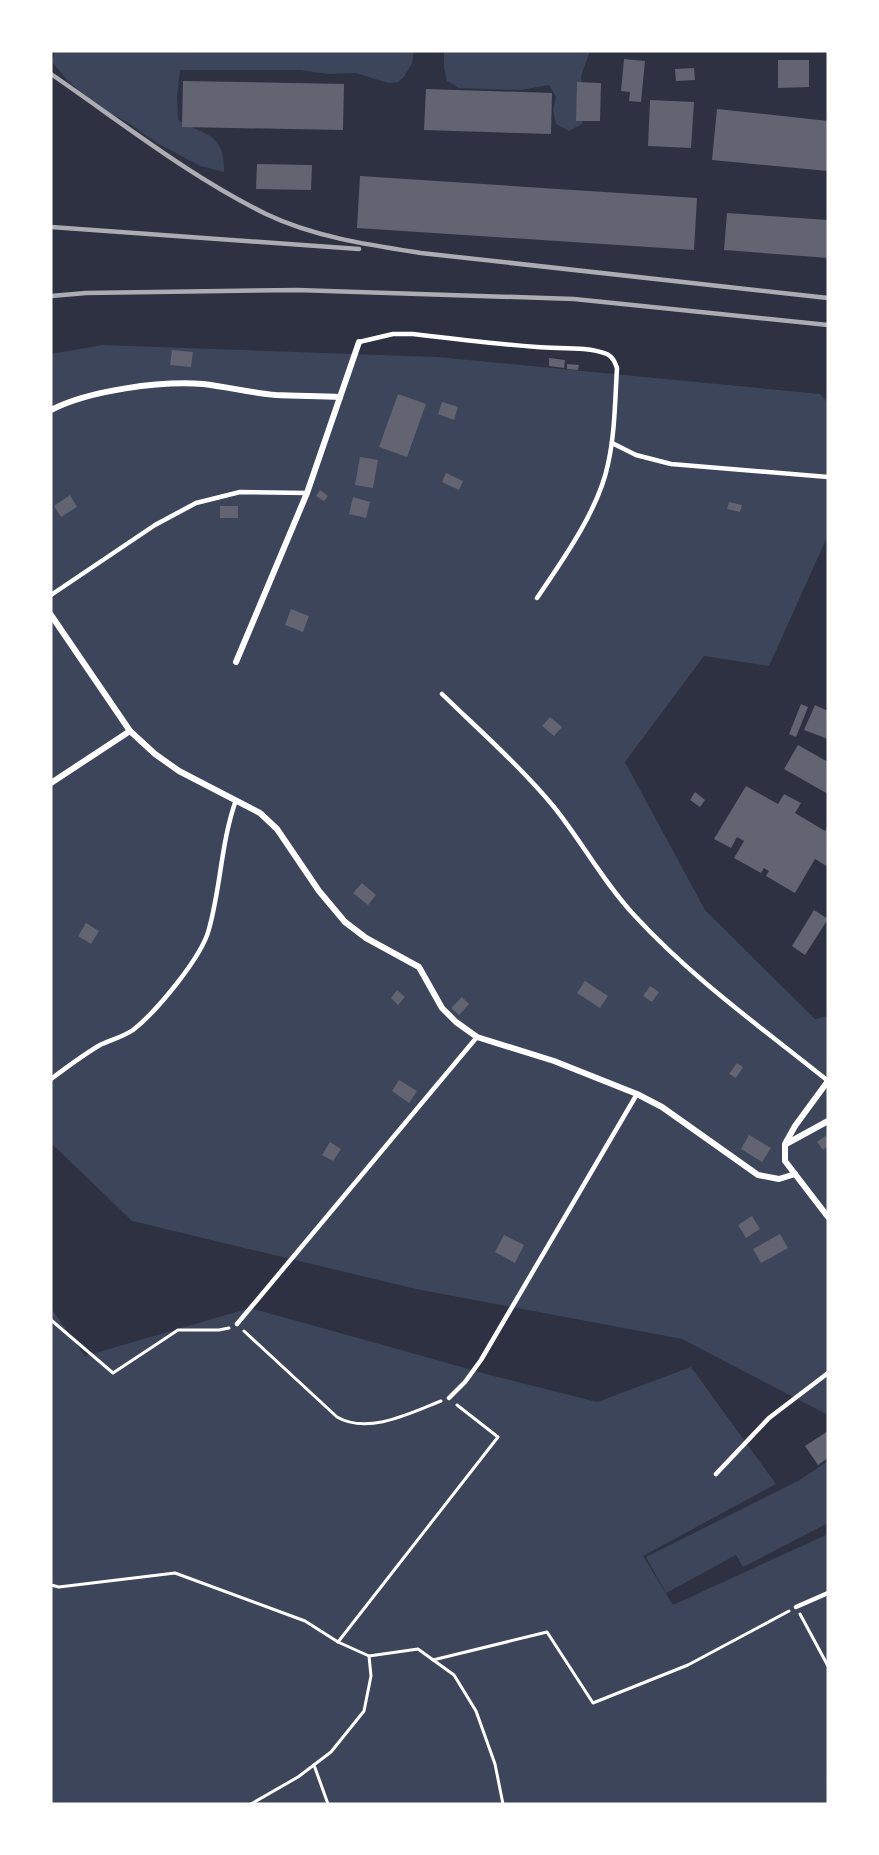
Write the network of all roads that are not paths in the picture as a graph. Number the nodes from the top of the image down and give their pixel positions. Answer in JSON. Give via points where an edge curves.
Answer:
{"nodes":[{"id":1,"x":360,"y":342,"type":"joint"},
{"id":2,"x":340,"y":397,"type":"junction"},
{"id":3,"x":51,"y":410,"type":"edge"},
{"id":4,"x":612,"y":443,"type":"junction"},
{"id":5,"x":828,"y":477,"type":"edge"},
{"id":6,"x":307,"y":493,"type":"junction"},
{"id":7,"x":51,"y":595,"type":"edge"},
{"id":8,"x":537,"y":598,"type":"dead end"},
{"id":9,"x":51,"y":615,"type":"edge"},
{"id":10,"x":236,"y":662,"type":"dead end"},
{"id":11,"x":442,"y":694,"type":"dead end"},
{"id":12,"x":130,"y":731,"type":"junction"},
{"id":13,"x":51,"y":783,"type":"edge"},
{"id":14,"x":236,"y":800,"type":"junction"},
{"id":15,"x":477,"y":1037,"type":"junction"},
{"id":16,"x":51,"y":1079,"type":"edge"},
{"id":17,"x":828,"y":1081,"type":"edge"},
{"id":18,"x":638,"y":1094,"type":"junction"},
{"id":19,"x":828,"y":1121,"type":"edge"},
{"id":20,"x":785,"y":1144,"type":"junction"},
{"id":21,"x":795,"y":1174,"type":"junction"},
{"id":22,"x":828,"y":1217,"type":"edge"},
{"id":23,"x":237,"y":1324,"type":"road end"},
{"id":24,"x":828,"y":1373,"type":"edge"},
{"id":25,"x":449,"y":1398,"type":"road end"},
{"id":26,"x":716,"y":1474,"type":"dead end"},
{"id":27,"x":828,"y":1593,"type":"edge"},
{"id":28,"x":796,"y":1607,"type":"road end"}],
"edges":[{"from":1,"to":2,"type":"street"},
{"from":1,"to":4,"type":"lane","via":[[412,334],[604,353],[611,356],[617,368]]},
{"from":2,"to":3,"type":"street","via":[[275,395],[174,383],[113,391]]},
{"from":2,"to":6,"type":"street"},
{"from":4,"to":5,"type":"lane","via":[[671,464]]},
{"from":4,"to":8,"type":"lane","via":[[608,467],[595,500],[566,555]]},
{"from":6,"to":7,"type":"lane","via":[[240,492],[196,502]]},
{"from":6,"to":10,"type":"street"},
{"from":9,"to":12,"type":"street"},
{"from":11,"to":17,"type":"lane","via":[[553,806],[617,896],[652,934],[677,959]]},
{"from":12,"to":13,"type":"street"},
{"from":12,"to":14,"type":"street","via":[[178,771]]},
{"from":14,"to":15,"type":"street","via":[[260,813],[277,829],[345,922],[419,967],[447,1016]]},
{"from":14,"to":16,"type":"lane","via":[[204,943],[174,986],[141,1023],[88,1052]]},
{"from":15,"to":18,"type":"street","via":[[554,1061]]},
{"from":15,"to":23,"type":"lane"},
{"from":17,"to":20,"type":"street"},
{"from":18,"to":21,"type":"street","via":[[758,1175],[779,1179]]},
{"from":18,"to":25,"type":"lane","via":[[481,1360]]},
{"from":19,"to":20,"type":"street"},
{"from":20,"to":21,"type":"street","via":[[785,1161]]},
{"from":21,"to":22,"type":"street"},
{"from":24,"to":26,"type":"lane","via":[[769,1418]]},
{"from":27,"to":28,"type":"lane"}]}
